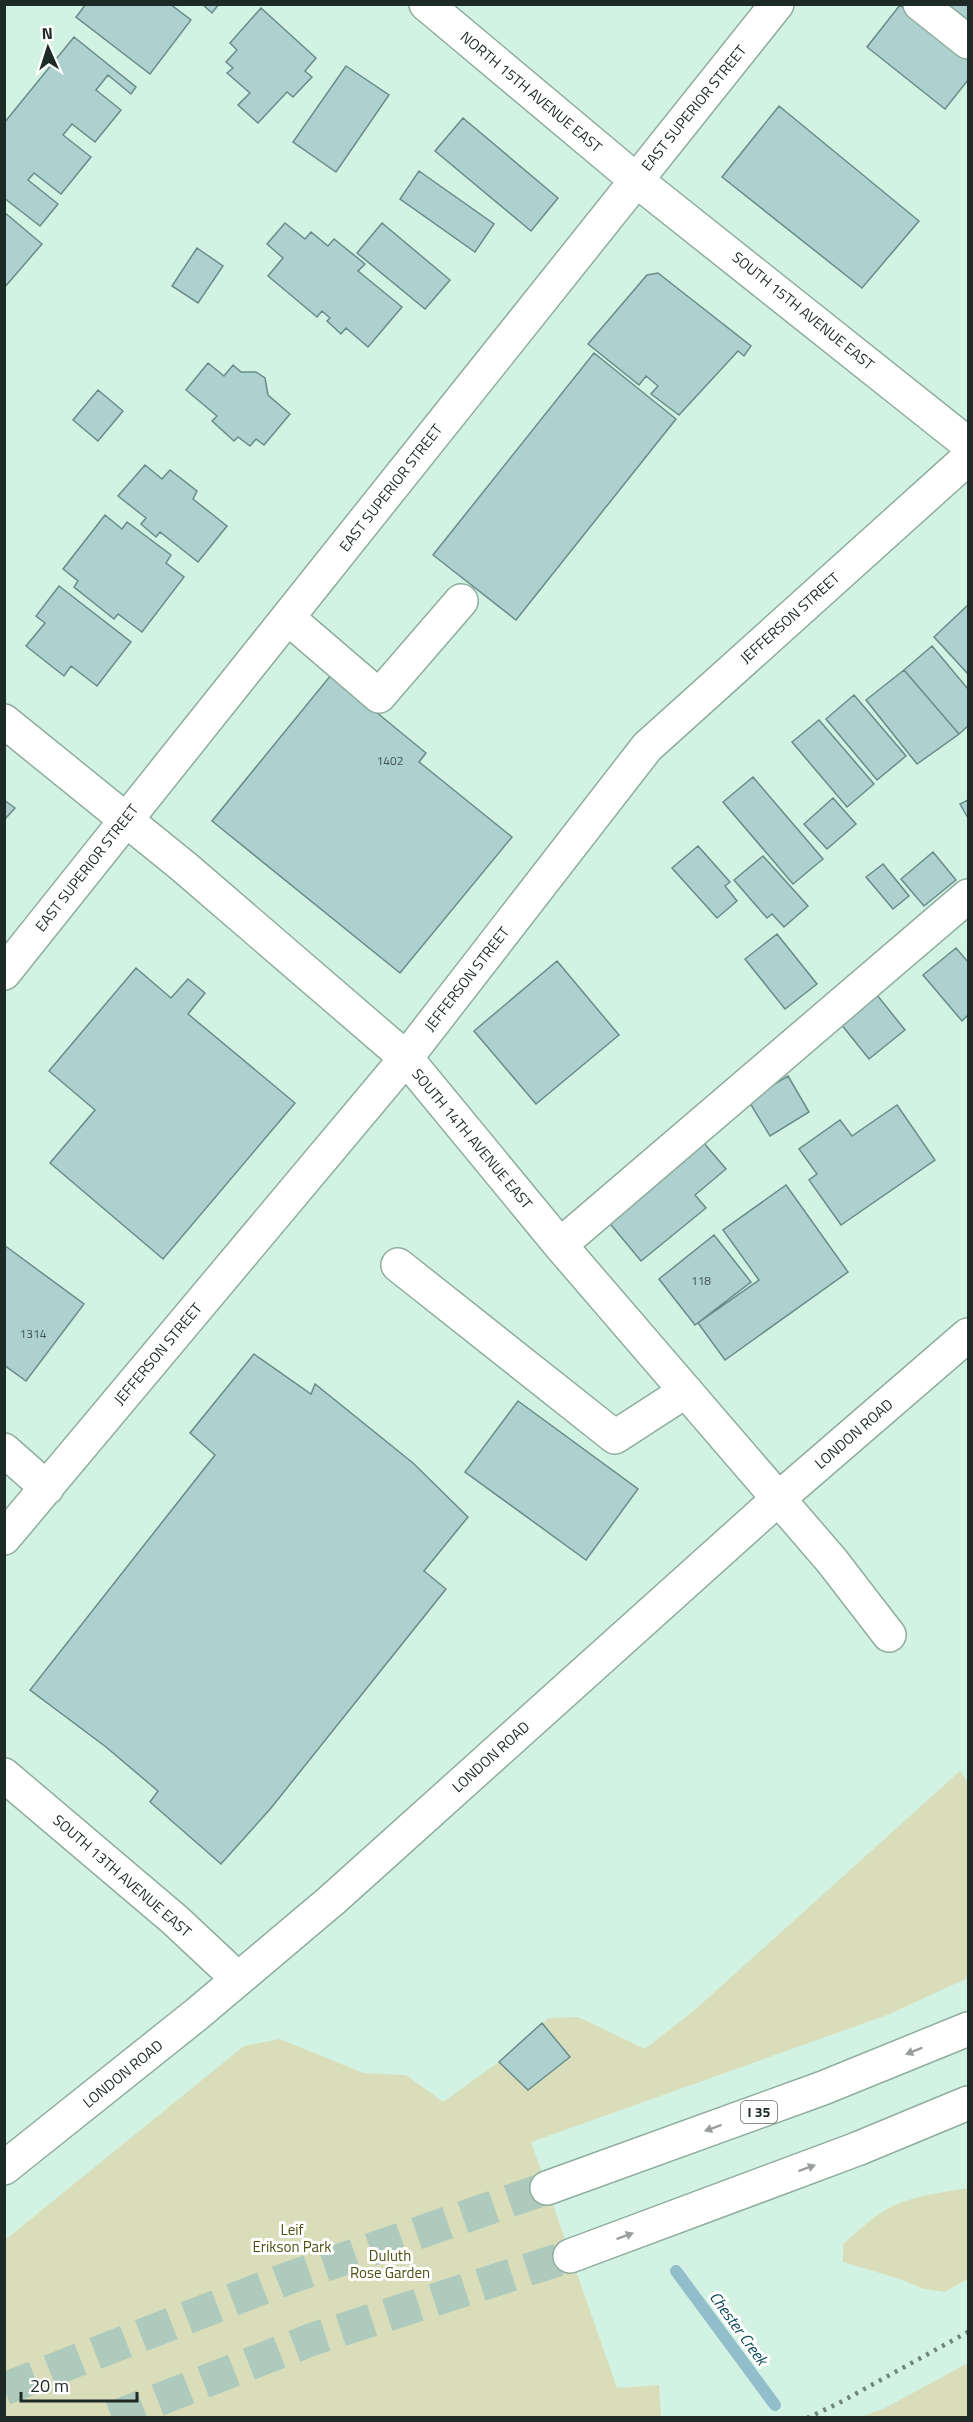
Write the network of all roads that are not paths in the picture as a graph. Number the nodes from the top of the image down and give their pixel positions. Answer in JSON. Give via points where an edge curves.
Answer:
{"nodes":[{"id":1,"x":426,"y":4,"type":"edge"},
{"id":2,"x":777,"y":4,"type":"edge"},
{"id":3,"x":920,"y":4,"type":"edge"},
{"id":4,"x":969,"y":42,"type":"edge"},
{"id":5,"x":636,"y":180,"type":"junction"},
{"id":6,"x":969,"y":444,"type":"edge"},
{"id":7,"x":969,"y":458,"type":"edge"},
{"id":8,"x":461,"y":601,"type":"dead end"},
{"id":9,"x":288,"y":618,"type":"junction"},
{"id":10,"x":4,"y":721,"type":"edge"},
{"id":11,"x":124,"y":820,"type":"junction"},
{"id":12,"x":969,"y":896,"type":"edge"},
{"id":13,"x":4,"y":973,"type":"edge"},
{"id":14,"x":406,"y":1059,"type":"junction"},
{"id":15,"x":560,"y":1245,"type":"junction"},
{"id":16,"x":398,"y":1265,"type":"dead end"},
{"id":17,"x":969,"y":1335,"type":"edge"},
{"id":18,"x":686,"y":1391,"type":"junction"},
{"id":19,"x":4,"y":1450,"type":"edge"},
{"id":20,"x":47,"y":1488,"type":"junction"},
{"id":21,"x":778,"y":1499,"type":"junction"},
{"id":22,"x":4,"y":1538,"type":"edge"},
{"id":23,"x":890,"y":1635,"type":"dead end"},
{"id":24,"x":4,"y":1775,"type":"edge"},
{"id":25,"x":238,"y":1979,"type":"junction"},
{"id":26,"x":969,"y":2029,"type":"edge"},
{"id":27,"x":969,"y":2103,"type":"edge"},
{"id":28,"x":4,"y":2168,"type":"edge"},
{"id":29,"x":547,"y":2188,"type":"tunnel mouth"},
{"id":30,"x":570,"y":2256,"type":"tunnel mouth"}],
"edges":[{"from":1,"to":5,"type":"main road","name":"NORTH 15TH AVENUE EAST"},
{"from":2,"to":5,"type":"main road","name":"EAST SUPERIOR STREET"},
{"from":3,"to":4,"type":"main road"},
{"from":5,"to":6,"type":"main road","name":"SOUTH 15TH AVENUE EAST"},
{"from":5,"to":9,"type":"main road","name":"EAST SUPERIOR STREET"},
{"from":7,"to":14,"type":"main road","name":"JEFFERSON STREET","via":[[647,747]]},
{"from":8,"to":9,"type":"main road","via":[[379,696]]},
{"from":9,"to":11,"type":"main road","name":"EAST SUPERIOR STREET"},
{"from":10,"to":11,"type":"main road","name":"SOUTH 14TH AVENUE EAST"},
{"from":11,"to":13,"type":"main road","name":"EAST SUPERIOR STREET"},
{"from":11,"to":14,"type":"main road","name":"SOUTH 14TH AVENUE EAST","via":[[183,866]]},
{"from":12,"to":15,"type":"main road"},
{"from":14,"to":15,"type":"main road","name":"SOUTH 14TH AVENUE EAST"},
{"from":14,"to":20,"type":"main road","name":"JEFFERSON STREET"},
{"from":15,"to":18,"type":"main road","name":"SOUTH 14TH AVENUE EAST"},
{"from":16,"to":18,"type":"main road","via":[[615,1437]]},
{"from":17,"to":21,"type":"main road","name":"LONDON ROAD"},
{"from":18,"to":21,"type":"main road","name":"SOUTH 14TH AVENUE EAST"},
{"from":19,"to":20,"type":"main road"},
{"from":20,"to":22,"type":"main road","name":"JEFFERSON STREET"},
{"from":21,"to":23,"type":"main road","name":"SOUTH 14TH AVENUE EAST"},
{"from":21,"to":25,"type":"main road","name":"LONDON ROAD","via":[[341,1892]]},
{"from":24,"to":25,"type":"main road","name":"SOUTH 13TH AVENUE EAST","via":[[175,1920]]},
{"from":25,"to":28,"type":"main road","name":"LONDON ROAD"},
{"from":26,"to":29,"type":"main road","number":"I 35","one_way":true,"via":[[823,2088]]},
{"from":30,"to":27,"type":"main road","one_way":true,"via":[[857,2150]]}]}
